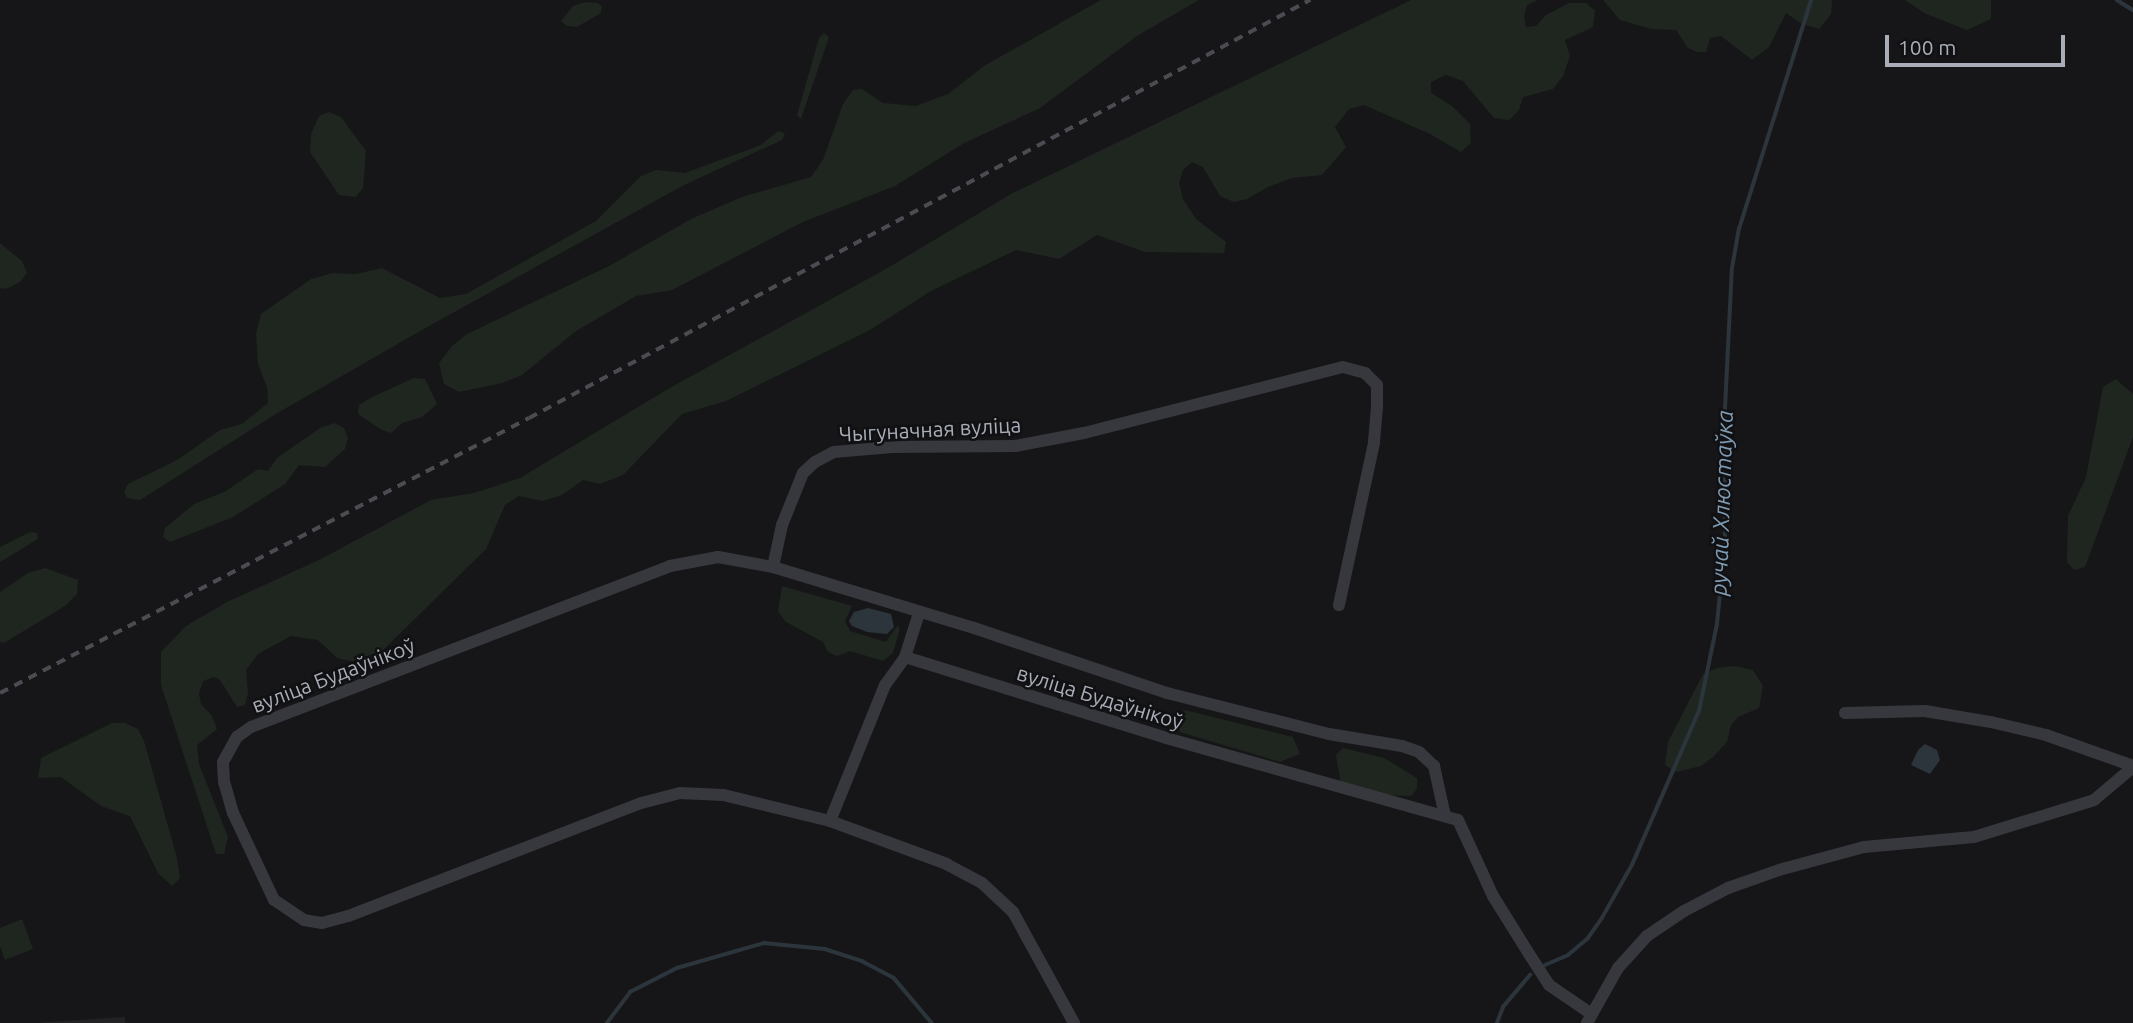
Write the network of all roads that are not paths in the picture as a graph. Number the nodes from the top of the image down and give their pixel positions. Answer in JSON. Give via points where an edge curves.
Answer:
{"nodes":[{"id":1,"x":773,"y":567,"type":"junction"},
{"id":2,"x":1339,"y":605,"type":"dead end"},
{"id":3,"x":919,"y":613,"type":"junction"},
{"id":4,"x":905,"y":657,"type":"junction"},
{"id":5,"x":1845,"y":713,"type":"dead end"},
{"id":6,"x":2133,"y":767,"type":"edge"},
{"id":7,"x":1452,"y":818,"type":"junction"},
{"id":8,"x":831,"y":821,"type":"junction"},
{"id":9,"x":1588,"y":1018,"type":"edge"},
{"id":10,"x":1074,"y":1023,"type":"edge"}],
"edges":[{"from":1,"to":2,"type":"street","name":"Чыгуначная вуліца","via":[[782,525],[803,473],[834,452],[1015,446],[1084,433],[1343,367],[1364,373],[1377,385],[1377,407],[1374,443]]},
{"from":1,"to":3,"type":"street"},
{"from":1,"to":8,"type":"street","name":"вуліца Будаўнікоў","via":[[718,557],[670,566],[251,727],[227,752],[224,782],[233,813],[274,900],[304,920],[321,923],[403,896],[641,803],[680,793],[743,798]]},
{"from":3,"to":4,"type":"street"},
{"from":3,"to":7,"type":"street","via":[[1167,693],[1419,752],[1434,766]]},
{"from":4,"to":7,"type":"street","name":"вуліца Будаўнікоў","via":[[1166,738]]},
{"from":4,"to":8,"type":"street","via":[[886,685]]},
{"from":5,"to":6,"type":"street","via":[[1925,711],[1991,722],[2046,735]]},
{"from":6,"to":9,"type":"street","via":[[2094,800],[1974,837],[1864,847],[1728,888],[1647,936],[1618,968]]},
{"from":7,"to":9,"type":"street","via":[[1493,896],[1549,985]]},
{"from":8,"to":10,"type":"street","name":"вуліца Будаўнікоў","via":[[947,864],[982,883],[1013,912]]}]}
